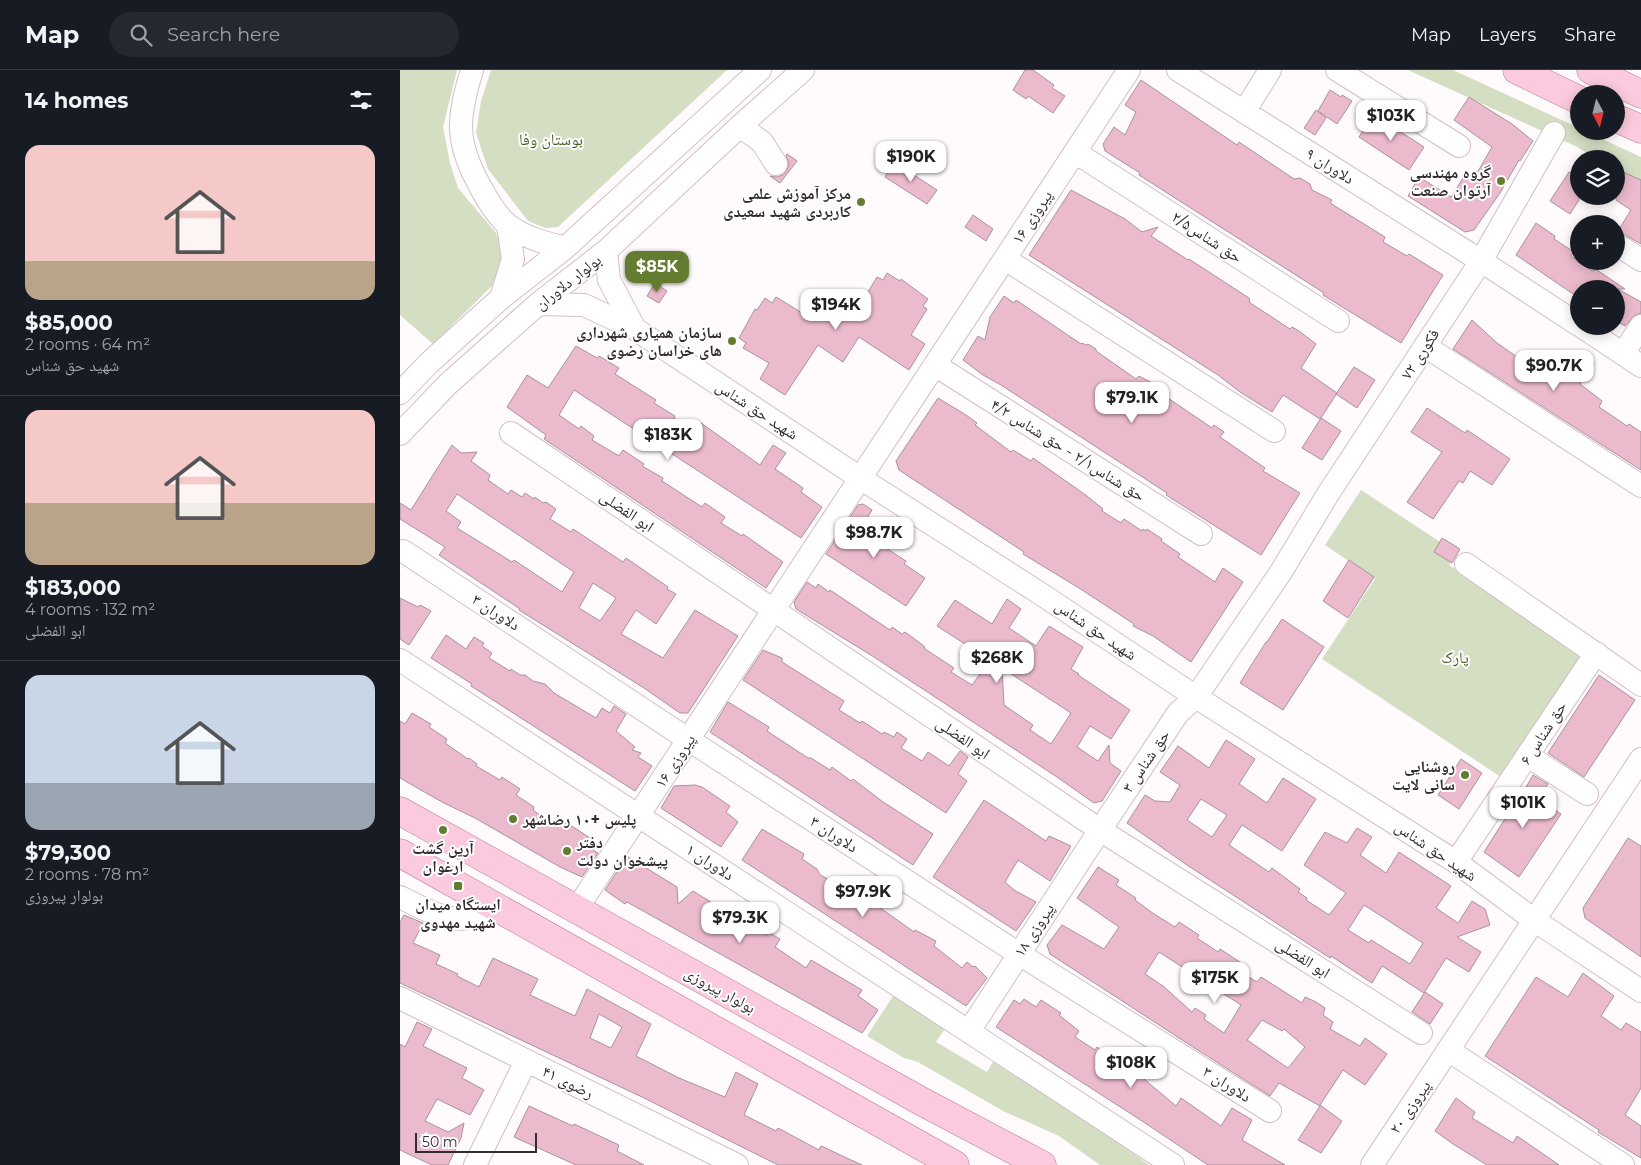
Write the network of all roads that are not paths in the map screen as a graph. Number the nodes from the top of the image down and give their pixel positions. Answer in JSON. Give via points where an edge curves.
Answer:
{"nodes":[{"id":1,"x":472,"y":70,"type":"edge"},
{"id":2,"x":760,"y":70,"type":"edge"},
{"id":3,"x":803,"y":70,"type":"edge"},
{"id":4,"x":1129,"y":70,"type":"edge"},
{"id":5,"x":1178,"y":70,"type":"edge"},
{"id":6,"x":1270,"y":70,"type":"edge"},
{"id":7,"x":1337,"y":70,"type":"edge"},
{"id":8,"x":1517,"y":70,"type":"edge"},
{"id":9,"x":1592,"y":70,"type":"edge"},
{"id":10,"x":1641,"y":94,"type":"edge"},
{"id":11,"x":1570,"y":96,"type":"edge"},
{"id":12,"x":1244,"y":112,"type":"junction"},
{"id":13,"x":1625,"y":122,"type":"edge"},
{"id":14,"x":740,"y":126,"type":"junction"},
{"id":15,"x":1641,"y":129,"type":"edge"},
{"id":16,"x":1554,"y":133,"type":"dead end"},
{"id":17,"x":1459,"y":146,"type":"dead end"},
{"id":18,"x":1075,"y":152,"type":"junction"},
{"id":19,"x":776,"y":164,"type":"dead end"},
{"id":20,"x":508,"y":225,"type":"junction"},
{"id":21,"x":565,"y":248,"type":"junction"},
{"id":22,"x":1625,"y":250,"type":"edge"},
{"id":23,"x":606,"y":252,"type":"junction"},
{"id":24,"x":1005,"y":258,"type":"junction"},
{"id":25,"x":1641,"y":260,"type":"edge"},
{"id":26,"x":1481,"y":261,"type":"junction"},
{"id":27,"x":500,"y":298,"type":"junction"},
{"id":28,"x":538,"y":304,"type":"junction"},
{"id":29,"x":1570,"y":319,"type":"edge"},
{"id":30,"x":1338,"y":321,"type":"dead end"},
{"id":31,"x":1641,"y":326,"type":"edge"},
{"id":32,"x":636,"y":329,"type":"junction"},
{"id":33,"x":1594,"y":335,"type":"edge"},
{"id":34,"x":1425,"y":346,"type":"junction"},
{"id":35,"x":1632,"y":360,"type":"edge"},
{"id":36,"x":935,"y":365,"type":"junction"},
{"id":37,"x":400,"y":393,"type":"edge"},
{"id":38,"x":1274,"y":431,"type":"dead end"},
{"id":39,"x":511,"y":433,"type":"dead end"},
{"id":40,"x":400,"y":434,"type":"edge"},
{"id":41,"x":860,"y":478,"type":"junction"},
{"id":42,"x":1641,"y":486,"type":"edge"},
{"id":43,"x":1202,"y":534,"type":"dead end"},
{"id":44,"x":403,"y":551,"type":"dead end"},
{"id":45,"x":1466,"y":564,"type":"dead end"},
{"id":46,"x":773,"y":611,"type":"junction"},
{"id":47,"x":1596,"y":653,"type":"junction"},
{"id":48,"x":400,"y":660,"type":"edge"},
{"id":49,"x":1641,"y":684,"type":"edge"},
{"id":50,"x":1196,"y":696,"type":"junction"},
{"id":51,"x":688,"y":740,"type":"junction"},
{"id":52,"x":1528,"y":756,"type":"junction"},
{"id":53,"x":1641,"y":759,"type":"edge"},
{"id":54,"x":1587,"y":794,"type":"dead end"},
{"id":55,"x":400,"y":811,"type":"edge"},
{"id":56,"x":639,"y":815,"type":"junction"},
{"id":57,"x":1100,"y":830,"type":"junction"},
{"id":58,"x":400,"y":853,"type":"edge"},
{"id":59,"x":1456,"y":862,"type":"junction"},
{"id":60,"x":400,"y":897,"type":"edge"},
{"id":61,"x":495,"y":907,"type":"junction"},
{"id":62,"x":576,"y":910,"type":"junction"},
{"id":63,"x":1534,"y":920,"type":"junction"},
{"id":64,"x":1019,"y":954,"type":"junction"},
{"id":65,"x":1641,"y":990,"type":"edge"},
{"id":66,"x":400,"y":998,"type":"edge"},
{"id":67,"x":969,"y":1031,"type":"junction"},
{"id":68,"x":1421,"y":1033,"type":"dead end"},
{"id":69,"x":1448,"y":1050,"type":"junction"},
{"id":70,"x":526,"y":1061,"type":"junction"},
{"id":71,"x":1270,"y":1111,"type":"dead end"},
{"id":72,"x":475,"y":1165,"type":"edge"},
{"id":73,"x":737,"y":1165,"type":"edge"},
{"id":74,"x":956,"y":1165,"type":"edge"},
{"id":75,"x":1042,"y":1165,"type":"edge"},
{"id":76,"x":1173,"y":1165,"type":"edge"},
{"id":77,"x":1372,"y":1165,"type":"edge"},
{"id":78,"x":1623,"y":1165,"type":"edge"}],
"edges":[{"from":1,"to":20,"type":"street","via":[[462,101],[462,139],[469,168],[489,203]]},
{"from":2,"to":21,"type":"street","name":"بولوار دلاوران"},
{"from":3,"to":14,"type":"street","name":"بولوار دلاوران"},
{"from":4,"to":18,"type":"street","name":"پیروزی ۱۶"},
{"from":5,"to":12,"type":"street","name":"دلاوران ۹"},
{"from":6,"to":12,"type":"street"},
{"from":7,"to":17,"type":"street"},
{"from":8,"to":11,"type":"main road"},
{"from":9,"to":10,"type":"main road"},
{"from":12,"to":26,"type":"street","name":"دلاوران ۹"},
{"from":13,"to":15,"type":"main road"},
{"from":14,"to":19,"type":"street","via":[[762,142]]},
{"from":14,"to":23,"type":"street","name":"بولوار دلاوران"},
{"from":16,"to":26,"type":"street","name":"فکوری ۷۲"},
{"from":18,"to":24,"type":"street","name":"پیروزی ۱۶"},
{"from":18,"to":30,"type":"street","name":"حق شناس۲/۵"},
{"from":20,"to":21,"type":"street","via":[[534,239]]},
{"from":20,"to":27,"type":"street","via":[[513,259]]},
{"from":21,"to":27,"type":"street","name":"بولوار دلاوران"},
{"from":22,"to":25,"type":"street"},
{"from":23,"to":28,"type":"street","name":"بولوار دلاوران"},
{"from":23,"to":32,"type":"street","via":[[609,280]]},
{"from":24,"to":36,"type":"street","name":"پیروزی ۱۶"},
{"from":24,"to":38,"type":"street"},
{"from":26,"to":29,"type":"street","name":"دلاوران ۹"},
{"from":26,"to":34,"type":"street","name":"فکوری ۷۲"},
{"from":27,"to":37,"type":"street","name":"بولوار دلاوران"},
{"from":28,"to":32,"type":"street","name":"شهید حق شناس","via":[[584,305]]},
{"from":28,"to":40,"type":"street","name":"بولوار دلاوران","via":[[448,384]]},
{"from":31,"to":35,"type":"street"},
{"from":32,"to":41,"type":"street","name":"شهید حق شناس"},
{"from":33,"to":35,"type":"street","name":"دلاوران ۹"},
{"from":34,"to":42,"type":"street"},
{"from":34,"to":50,"type":"street","name":"فکوری ۷۲","via":[[1281,572]]},
{"from":36,"to":41,"type":"street","name":"پیروزی ۱۶"},
{"from":36,"to":43,"type":"street","name":"حق شناس۲/۱ - حق شناس ۴/۲"},
{"from":39,"to":46,"type":"street","name":"ابو الفضلی"},
{"from":41,"to":46,"type":"street","name":"پیروزی ۱۶"},
{"from":41,"to":50,"type":"street","name":"شهید حق شناس"},
{"from":44,"to":51,"type":"street","name":"دلاوران ۳"},
{"from":45,"to":47,"type":"street"},
{"from":46,"to":51,"type":"street","name":"پیروزی ۱۶"},
{"from":46,"to":57,"type":"street","name":"ابو الفضلی"},
{"from":47,"to":49,"type":"street"},
{"from":47,"to":52,"type":"street","name":"حق شناس ۶"},
{"from":48,"to":56,"type":"street","name":"دلاوران ۱"},
{"from":50,"to":57,"type":"street","name":"حق شناس ۳","via":[[1178,713]]},
{"from":50,"to":59,"type":"street","name":"شهید حق شناس"},
{"from":51,"to":56,"type":"street","name":"پیروزی ۱۶"},
{"from":51,"to":64,"type":"street","name":"دلاوران ۳"},
{"from":52,"to":54,"type":"street"},
{"from":52,"to":59,"type":"street","name":"حق شناس ۶"},
{"from":53,"to":63,"type":"street","name":"پیروزی ۲۰"},
{"from":55,"to":62,"type":"main road","name":"بولوار پیروزی"},
{"from":56,"to":62,"type":"street","name":"پیروزی ۱۶"},
{"from":56,"to":67,"type":"street","name":"دلاوران ۱"},
{"from":57,"to":64,"type":"street","name":"پیروزی ۱۸"},
{"from":57,"to":68,"type":"street","name":"ابو الفضلی"},
{"from":58,"to":61,"type":"main road"},
{"from":59,"to":63,"type":"street","name":"شهید حق شناس"},
{"from":60,"to":61,"type":"street","via":[[450,918],[474,917]]},
{"from":61,"to":74,"type":"main road"},
{"from":62,"to":75,"type":"main road","name":"بولوار پیروزی"},
{"from":63,"to":65,"type":"street","name":"شهید حق شناس"},
{"from":63,"to":69,"type":"street","name":"پیروزی ۲۰"},
{"from":64,"to":67,"type":"street","name":"پیروزی ۱۸"},
{"from":64,"to":71,"type":"street","name":"دلاوران ۳"},
{"from":66,"to":70,"type":"street","name":"رضوی ۴۱"},
{"from":67,"to":76,"type":"street","name":"دلاوران ۱"},
{"from":69,"to":77,"type":"street","name":"پیروزی ۲۰"},
{"from":69,"to":78,"type":"street"},
{"from":70,"to":72,"type":"street"},
{"from":70,"to":73,"type":"street","name":"رضوی ۴۱"}]}
